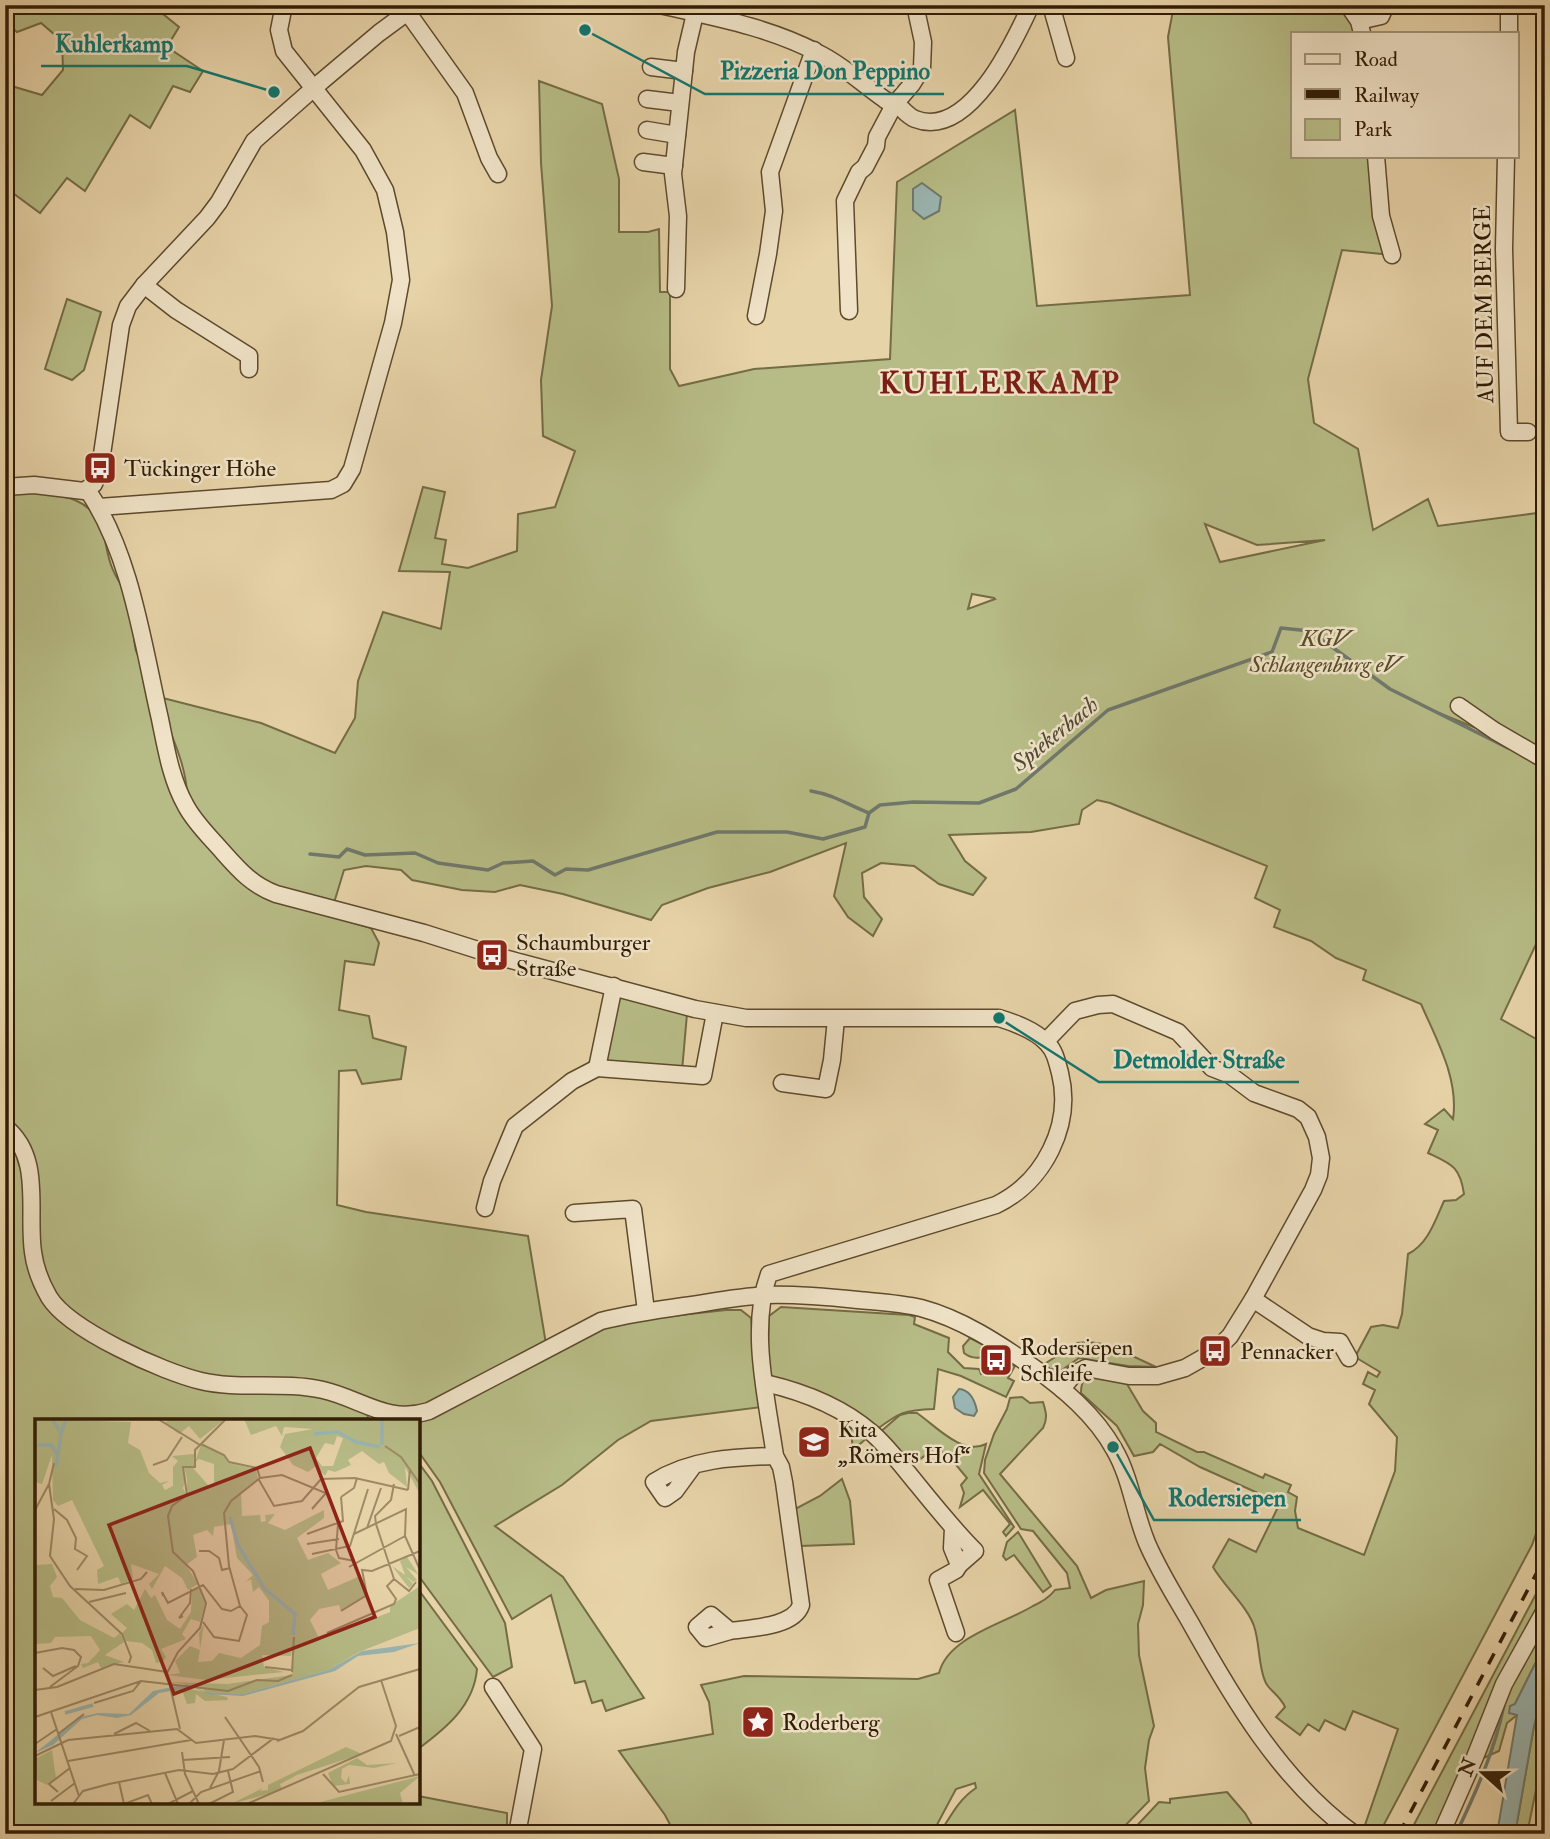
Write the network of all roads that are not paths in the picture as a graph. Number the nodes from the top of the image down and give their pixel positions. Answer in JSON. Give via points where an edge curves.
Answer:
{"nodes":[{"id":1,"x":284,"y":5,"type":"edge"},
{"id":2,"x":660,"y":5,"type":"edge"},
{"id":3,"x":915,"y":5,"type":"edge"},
{"id":4,"x":1031,"y":5,"type":"edge"},
{"id":5,"x":1051,"y":5,"type":"edge"},
{"id":6,"x":1348,"y":5,"type":"edge"},
{"id":7,"x":1387,"y":5,"type":"edge"},
{"id":8,"x":1509,"y":5,"type":"edge"},
{"id":9,"x":413,"y":9,"type":"edge"},
{"id":10,"x":696,"y":9,"type":"edge"},
{"id":11,"x":1360,"y":27,"type":"edge"},
{"id":12,"x":1509,"y":32,"type":"edge"},
{"id":13,"x":814,"y":50,"type":"junction"},
{"id":14,"x":1066,"y":58,"type":"dead end"},
{"id":15,"x":651,"y":67,"type":"dead end"},
{"id":16,"x":684,"y":71,"type":"junction"},
{"id":17,"x":314,"y":88,"type":"junction"},
{"id":18,"x":647,"y":99,"type":"dead end"},
{"id":19,"x":680,"y":103,"type":"junction"},
{"id":20,"x":894,"y":105,"type":"junction"},
{"id":21,"x":647,"y":130,"type":"dead end"},
{"id":22,"x":677,"y":135,"type":"junction"},
{"id":23,"x":1376,"y":158,"type":"edge"},
{"id":24,"x":1506,"y":158,"type":"edge"},
{"id":25,"x":643,"y":162,"type":"dead end"},
{"id":26,"x":674,"y":166,"type":"junction"},
{"id":27,"x":498,"y":174,"type":"dead end"},
{"id":28,"x":1392,"y":255,"type":"dead end"},
{"id":29,"x":144,"y":285,"type":"junction"},
{"id":30,"x":676,"y":289,"type":"dead end"},
{"id":31,"x":849,"y":311,"type":"dead end"},
{"id":32,"x":756,"y":316,"type":"dead end"},
{"id":33,"x":249,"y":369,"type":"dead end"},
{"id":34,"x":1528,"y":432,"type":"dead end"},
{"id":35,"x":5,"y":487,"type":"edge"},
{"id":36,"x":88,"y":491,"type":"junction"},
{"id":37,"x":99,"y":507,"type":"junction"},
{"id":38,"x":1459,"y":706,"type":"dead end"},
{"id":39,"x":1545,"y":760,"type":"edge"},
{"id":40,"x":614,"y":986,"type":"junction"},
{"id":41,"x":715,"y":1013,"type":"junction"},
{"id":42,"x":836,"y":1019,"type":"junction"},
{"id":43,"x":1046,"y":1041,"type":"junction"},
{"id":44,"x":597,"y":1068,"type":"junction"},
{"id":45,"x":782,"y":1083,"type":"dead end"},
{"id":46,"x":5,"y":1127,"type":"edge"},
{"id":47,"x":485,"y":1208,"type":"dead end"},
{"id":48,"x":574,"y":1213,"type":"dead end"},
{"id":49,"x":763,"y":1296,"type":"junction"},
{"id":50,"x":1252,"y":1300,"type":"junction"},
{"id":51,"x":646,"y":1311,"type":"junction"},
{"id":52,"x":1349,"y":1357,"type":"dead end"},
{"id":53,"x":765,"y":1383,"type":"junction"},
{"id":54,"x":1062,"y":1389,"type":"junction"},
{"id":55,"x":775,"y":1456,"type":"junction"},
{"id":56,"x":694,"y":1465,"type":"dead end"},
{"id":57,"x":1545,"y":1610,"type":"edge"},
{"id":58,"x":730,"y":1631,"type":"dead end"},
{"id":59,"x":956,"y":1633,"type":"dead end"},
{"id":60,"x":493,"y":1687,"type":"dead end"},
{"id":61,"x":1346,"y":1831,"type":"edge"},
{"id":62,"x":517,"y":1834,"type":"edge"},
{"id":63,"x":1441,"y":1834,"type":"edge"}],
"edges":[{"from":1,"to":17,"type":"street","via":[[281,45]]},
{"from":2,"to":10,"type":"street"},
{"from":3,"to":20,"type":"street","via":[[923,42],[922,68]]},
{"from":4,"to":20,"type":"street","via":[[995,72],[968,106],[944,119],[928,121],[915,119]]},
{"from":5,"to":14,"type":"street"},
{"from":6,"to":11,"type":"street"},
{"from":7,"to":11,"type":"street","via":[[1381,16]]},
{"from":8,"to":12,"type":"street"},
{"from":9,"to":17,"type":"street"},
{"from":9,"to":27,"type":"street","via":[[466,93]]},
{"from":10,"to":13,"type":"street"},
{"from":10,"to":16,"type":"street"},
{"from":13,"to":20,"type":"street"},
{"from":13,"to":32,"type":"street","via":[[769,172],[774,211]]},
{"from":15,"to":16,"type":"street"},
{"from":16,"to":19,"type":"street"},
{"from":17,"to":29,"type":"street","via":[[254,141],[207,218]]},
{"from":17,"to":37,"type":"street","via":[[363,150],[385,190],[401,280],[383,364],[352,469],[343,484],[331,490]]},
{"from":18,"to":19,"type":"street"},
{"from":19,"to":22,"type":"street"},
{"from":20,"to":31,"type":"street","via":[[845,201]]},
{"from":21,"to":22,"type":"street"},
{"from":22,"to":26,"type":"street"},
{"from":23,"to":28,"type":"street","via":[[1381,216]]},
{"from":24,"to":34,"type":"street","name":"AUF DEM BERGE","via":[[1509,432]]},
{"from":25,"to":26,"type":"street"},
{"from":26,"to":30,"type":"street"},
{"from":29,"to":33,"type":"street","via":[[249,356]]},
{"from":29,"to":36,"type":"street","via":[[123,315],[100,468]]},
{"from":35,"to":36,"type":"street"},
{"from":36,"to":37,"type":"street"},
{"from":37,"to":40,"type":"street","via":[[132,593],[182,799],[243,874],[276,894]]},
{"from":38,"to":39,"type":"street"},
{"from":40,"to":41,"type":"street"},
{"from":40,"to":44,"type":"street"},
{"from":41,"to":42,"type":"street"},
{"from":41,"to":44,"type":"street","via":[[703,1076]]},
{"from":42,"to":43,"type":"street","via":[[999,1018]]},
{"from":42,"to":45,"type":"street","via":[[825,1089]]},
{"from":43,"to":49,"type":"street","via":[[1062,1081],[1061,1114],[1044,1163],[1012,1198],[769,1274]]},
{"from":43,"to":50,"type":"street","via":[[1075,1011],[1113,1004],[1178,1032],[1212,1068],[1308,1117],[1321,1158],[1319,1175]]},
{"from":44,"to":47,"type":"street","via":[[572,1081],[516,1126]]},
{"from":46,"to":51,"type":"street","via":[[21,1147],[28,1167],[33,1188],[33,1250],[51,1300],[71,1320],[113,1345],[202,1381],[323,1390],[407,1417],[453,1399],[601,1321]]},
{"from":48,"to":51,"type":"street","via":[[633,1209]]},
{"from":49,"to":51,"type":"street"},
{"from":49,"to":53,"type":"street"},
{"from":49,"to":54,"type":"street","via":[[822,1296],[922,1308],[990,1338]]},
{"from":50,"to":52,"type":"street","via":[[1308,1336],[1339,1342]]},
{"from":50,"to":54,"type":"street","via":[[1230,1336],[1215,1351],[1185,1368],[1157,1376],[1129,1376],[1086,1367]]},
{"from":53,"to":55,"type":"street"},
{"from":53,"to":59,"type":"street","via":[[824,1402],[873,1434],[953,1528],[952,1548],[959,1565],[938,1580]]},
{"from":54,"to":61,"type":"street","via":[[1113,1447],[1125,1469],[1148,1546],[1221,1678],[1284,1765]]},
{"from":55,"to":56,"type":"street"},
{"from":55,"to":58,"type":"street","via":[[784,1482],[801,1605],[790,1620]]},
{"from":57,"to":63,"type":"street","via":[[1504,1684]]},
{"from":60,"to":62,"type":"street","via":[[533,1749]]}]}
